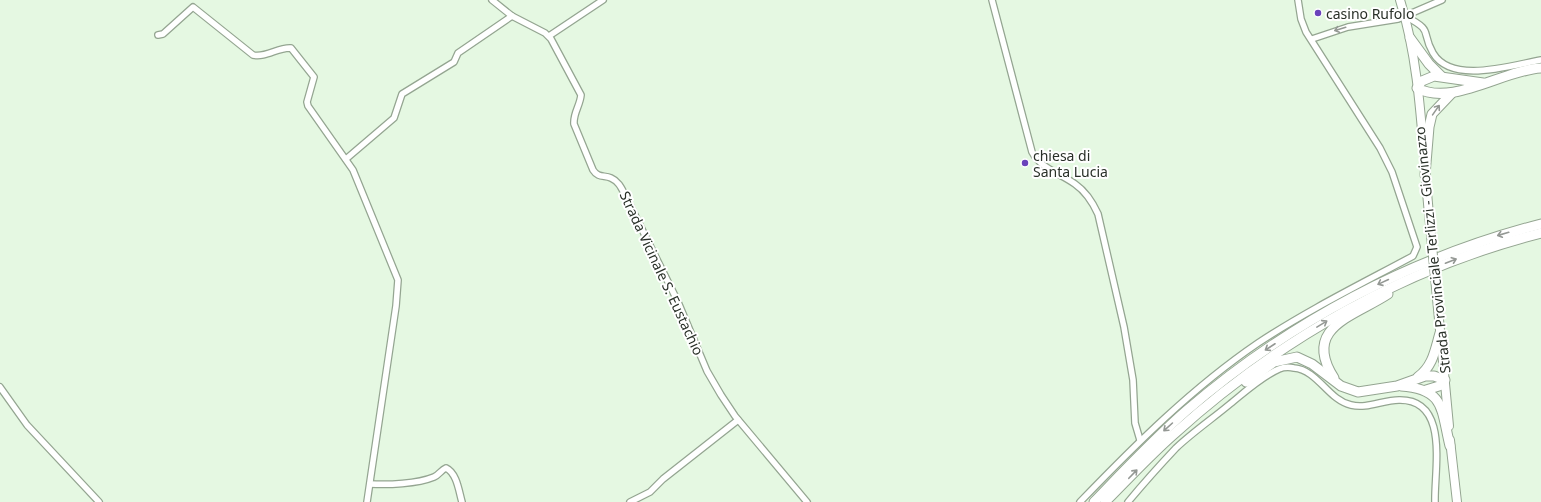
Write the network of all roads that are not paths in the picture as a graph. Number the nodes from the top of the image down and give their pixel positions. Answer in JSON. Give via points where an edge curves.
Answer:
{"nodes":[{"id":1,"x":492,"y":0,"type":"edge"},
{"id":2,"x":603,"y":0,"type":"edge"},
{"id":3,"x":992,"y":0,"type":"edge"},
{"id":4,"x":1298,"y":0,"type":"edge"},
{"id":5,"x":1400,"y":0,"type":"edge"},
{"id":6,"x":1442,"y":0,"type":"edge"},
{"id":7,"x":512,"y":16,"type":"junction"},
{"id":8,"x":1405,"y":16,"type":"junction"},
{"id":9,"x":158,"y":35,"type":"dead end"},
{"id":10,"x":549,"y":36,"type":"junction"},
{"id":11,"x":1410,"y":38,"type":"junction"},
{"id":12,"x":1312,"y":39,"type":"junction"},
{"id":13,"x":1541,"y":60,"type":"edge"},
{"id":14,"x":1541,"y":68,"type":"edge"},
{"id":15,"x":1441,"y":76,"type":"junction"},
{"id":16,"x":1483,"y":83,"type":"junction"},
{"id":17,"x":1417,"y":88,"type":"junction"},
{"id":18,"x":1452,"y":93,"type":"junction"},
{"id":19,"x":346,"y":160,"type":"junction"},
{"id":20,"x":1425,"y":175,"type":"junction"},
{"id":21,"x":1541,"y":219,"type":"edge"},
{"id":22,"x":1541,"y":224,"type":"edge"},
{"id":23,"x":1524,"y":229,"type":"junction"},
{"id":24,"x":1541,"y":233,"type":"edge"},
{"id":25,"x":1420,"y":274,"type":"junction"},
{"id":26,"x":1440,"y":333,"type":"junction"},
{"id":27,"x":1415,"y":379,"type":"junction"},
{"id":28,"x":1445,"y":380,"type":"junction"},
{"id":29,"x":1335,"y":381,"type":"junction"},
{"id":30,"x":1397,"y":386,"type":"junction"},
{"id":31,"x":0,"y":387,"type":"edge"},
{"id":32,"x":1426,"y":390,"type":"junction"},
{"id":33,"x":1212,"y":401,"type":"junction"},
{"id":34,"x":738,"y":420,"type":"junction"},
{"id":35,"x":1140,"y":440,"type":"junction"},
{"id":36,"x":1450,"y":446,"type":"junction"},
{"id":37,"x":370,"y":484,"type":"junction"},
{"id":38,"x":99,"y":502,"type":"edge"},
{"id":39,"x":367,"y":502,"type":"edge"},
{"id":40,"x":462,"y":502,"type":"edge"},
{"id":41,"x":630,"y":502,"type":"edge"},
{"id":42,"x":807,"y":502,"type":"edge"},
{"id":43,"x":1080,"y":502,"type":"edge"},
{"id":44,"x":1094,"y":502,"type":"edge"},
{"id":45,"x":1106,"y":502,"type":"edge"},
{"id":46,"x":1128,"y":502,"type":"edge"},
{"id":47,"x":1436,"y":502,"type":"edge"},
{"id":48,"x":1457,"y":502,"type":"edge"}],
"edges":[{"from":1,"to":7,"type":"street"},
{"from":2,"to":10,"type":"street"},
{"from":3,"to":35,"type":"street","via":[[1032,152],[1047,168],[1075,184],[1094,204],[1098,214],[1127,341],[1133,380],[1135,423]]},
{"from":4,"to":12,"type":"street","via":[[1301,19]]},
{"from":5,"to":8,"type":"main road","name":"Strada Provinciale Terlizzi - Giovinazzo"},
{"from":6,"to":8,"type":"street"},
{"from":7,"to":10,"type":"street"},
{"from":7,"to":19,"type":"street","via":[[458,53],[454,62],[402,94],[394,118]]},
{"from":8,"to":11,"type":"main road","name":"Strada Provinciale Terlizzi - Giovinazzo"},
{"from":8,"to":12,"type":"street","one_way":true,"via":[[1348,27]]},
{"from":8,"to":13,"type":"street","via":[[1423,26],[1434,55],[1453,68],[1476,71]]},
{"from":9,"to":19,"type":"street","via":[[163,34],[193,7],[253,55],[291,48],[314,77],[308,106]]},
{"from":10,"to":34,"type":"street","name":"Strada Vicinale S. Eustachio","via":[[581,95],[573,119],[593,170],[599,176],[612,179],[619,184],[678,302],[707,371]]},
{"from":11,"to":15,"type":"highway"},
{"from":11,"to":17,"type":"main road","name":"Strada Provinciale Terlizzi - Giovinazzo"},
{"from":12,"to":35,"type":"street","via":[[1380,148],[1392,172],[1416,247],[1413,256],[1314,309],[1257,344],[1205,384]]},
{"from":14,"to":16,"type":"highway"},
{"from":15,"to":16,"type":"highway"},
{"from":15,"to":17,"type":"highway","via":[[1428,78]]},
{"from":16,"to":18,"type":"highway"},
{"from":17,"to":18,"type":"highway","via":[[1426,93]]},
{"from":17,"to":20,"type":"main road","name":"Strada Provinciale Terlizzi - Giovinazzo"},
{"from":20,"to":18,"type":"highway","one_way":true,"via":[[1428,127],[1432,114]]},
{"from":19,"to":37,"type":"street","via":[[353,170],[398,280]]},
{"from":20,"to":26,"type":"main road","name":"Strada Provinciale Terlizzi - Giovinazzo","bridge":true},
{"from":21,"to":23,"type":"highway"},
{"from":22,"to":23,"type":"highway"},
{"from":23,"to":44,"type":"highway","one_way":true,"via":[[1445,254],[1331,308],[1261,353],[1187,410]]},
{"from":25,"to":24,"type":"highway","one_way":true,"via":[[1482,250]]},
{"from":25,"to":29,"type":"highway","via":[[1381,299],[1346,317],[1329,334],[1323,346],[1323,358]]},
{"from":33,"to":25,"type":"highway","one_way":true,"via":[[1256,367],[1324,323],[1366,299]]},
{"from":26,"to":27,"type":"highway","via":[[1429,366]]},
{"from":26,"to":28,"type":"main road","name":"Strada Provinciale Terlizzi - Giovinazzo"},
{"from":27,"to":28,"type":"highway","via":[[1434,376]]},
{"from":27,"to":30,"type":"highway"},
{"from":28,"to":32,"type":"highway","via":[[1439,386]]},
{"from":28,"to":36,"type":"main road","name":"Strada Provinciale Terlizzi - Giovinazzo"},
{"from":29,"to":30,"type":"highway","via":[[1346,389],[1358,392]]},
{"from":29,"to":33,"type":"highway","via":[[1307,360],[1298,357],[1287,358],[1274,362],[1234,390]]},
{"from":30,"to":32,"type":"highway"},
{"from":31,"to":38,"type":"street","via":[[27,425]]},
{"from":32,"to":36,"type":"highway","via":[[1441,407]]},
{"from":45,"to":33,"type":"highway","one_way":true,"via":[[1173,434]]},
{"from":34,"to":41,"type":"street","via":[[650,492]]},
{"from":34,"to":42,"type":"street","name":"Strada Vicinale S. Eustachio"},
{"from":35,"to":43,"type":"street"},
{"from":36,"to":48,"type":"main road","name":"Strada Provinciale Terlizzi - Giovinazzo"},
{"from":37,"to":39,"type":"street"},
{"from":37,"to":40,"type":"street","via":[[422,480],[435,477],[446,468],[455,478]]},
{"from":46,"to":47,"type":"street","via":[[1195,430],[1257,383],[1287,367],[1302,369],[1309,373],[1335,397],[1351,405],[1406,400],[1425,410],[1430,416],[1436,435]]}]}
